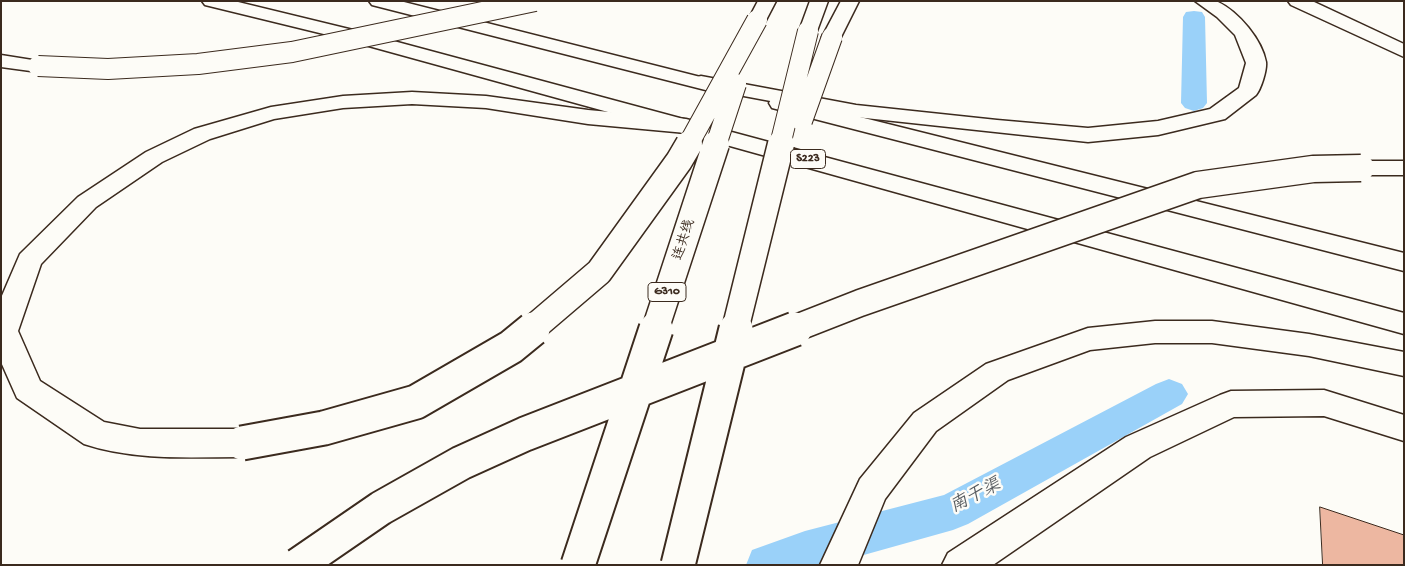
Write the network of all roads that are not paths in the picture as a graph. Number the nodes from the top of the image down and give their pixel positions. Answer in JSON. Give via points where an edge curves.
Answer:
{"nodes":[{"id":1,"x":211,"y":1,"type":"edge"},
{"id":2,"x":378,"y":1,"type":"edge"},
{"id":3,"x":534,"y":1,"type":"edge"},
{"id":4,"x":819,"y":1,"type":"edge"},
{"id":5,"x":850,"y":1,"type":"edge"},
{"id":6,"x":1204,"y":1,"type":"edge"},
{"id":7,"x":1297,"y":1,"type":"edge"},
{"id":8,"x":762,"y":11,"type":"edge"},
{"id":9,"x":820,"y":34,"type":"junction"},
{"id":10,"x":1404,"y":51,"type":"edge"},
{"id":11,"x":1,"y":61,"type":"edge"},
{"id":12,"x":701,"y":82,"type":"junction"},
{"id":13,"x":686,"y":126,"type":"junction"},
{"id":14,"x":1404,"y":168,"type":"edge"},
{"id":15,"x":1404,"y":262,"type":"edge"},
{"id":16,"x":1404,"y":324,"type":"edge"},
{"id":17,"x":1404,"y":364,"type":"edge"},
{"id":18,"x":1404,"y":428,"type":"edge"},
{"id":19,"x":298,"y":565,"type":"edge"},
{"id":20,"x":578,"y":565,"type":"edge"},
{"id":21,"x":678,"y":565,"type":"edge"},
{"id":22,"x":839,"y":565,"type":"edge"},
{"id":23,"x":961,"y":565,"type":"edge"}],
"edges":[{"from":1,"to":13,"type":"main road","number":"S223"},
{"from":2,"to":12,"type":"main road"},
{"from":3,"to":11,"type":"main road","bridge":true,"via":[[292,52],[198,64],[108,69]]},
{"from":4,"to":9,"type":"main road"},
{"from":5,"to":9,"type":"main road"},
{"from":6,"to":12,"type":"main road","via":[[1244,33],[1256,63],[1249,91],[1217,114],[1158,128],[1088,135],[997,128],[856,111]]},
{"from":7,"to":10,"type":"main road"},
{"from":8,"to":13,"type":"main road","bridge":true,"via":[[679,161],[599,272],[511,347],[416,402],[324,428],[242,443],[140,443],[96,434],[28,389],[3,331],[29,260],[87,202],[154,157],[202,134],[271,113],[343,102],[412,98],[486,102],[588,117]]},
{"from":8,"to":20,"type":"main road","name":"连共线","number":"G310","bridge":true},
{"from":9,"to":21,"type":"main road","bridge":true,"via":[[754,252]]},
{"from":12,"to":15,"type":"main road"},
{"from":13,"to":16,"type":"main road","number":"S223"},
{"from":14,"to":19,"type":"main road","bridge":true,"via":[[1313,169],[1198,185],[860,303],[525,434],[461,463],[381,508]]},
{"from":17,"to":22,"type":"main road","via":[[1309,345],[1212,332],[1155,332],[1088,339],[998,372],[925,422],[872,490]]},
{"from":18,"to":23,"type":"main road","via":[[1324,403],[1231,404],[1138,447]]}]}
